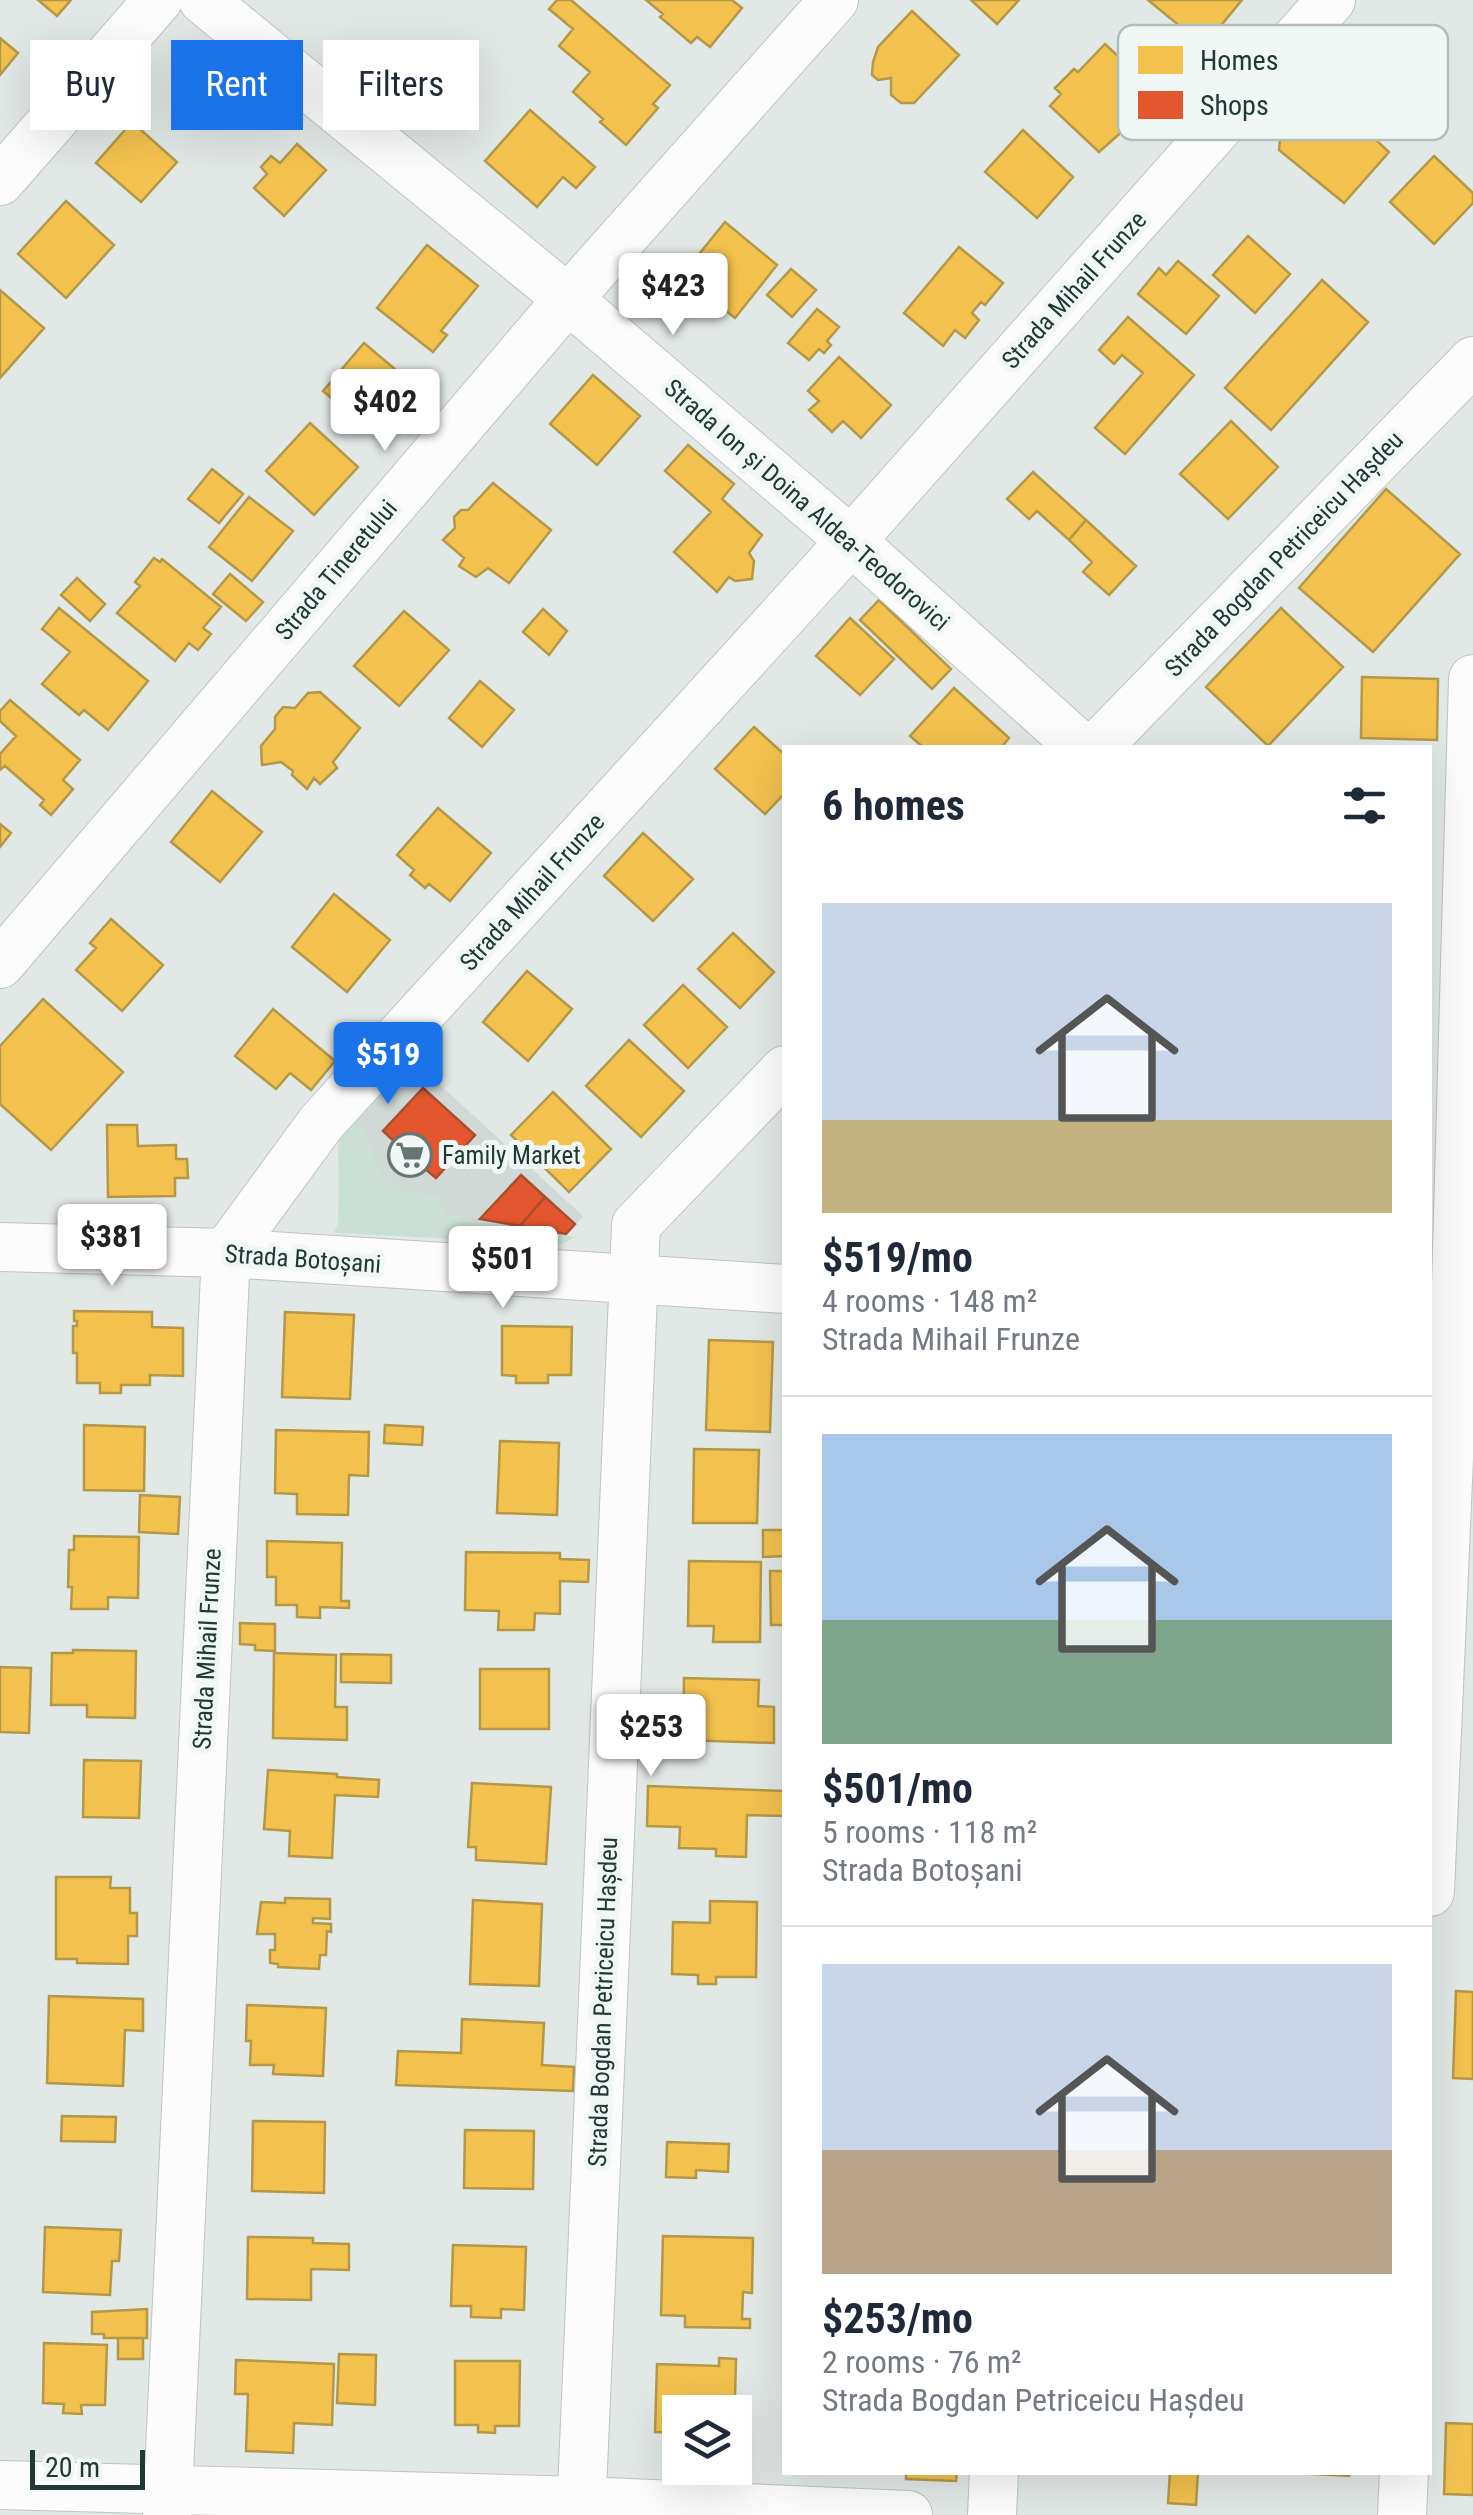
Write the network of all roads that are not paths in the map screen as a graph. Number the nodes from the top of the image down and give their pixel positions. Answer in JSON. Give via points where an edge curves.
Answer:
{"nodes":[{"id":1,"x":158,"y":0,"type":"edge"},
{"id":2,"x":204,"y":0,"type":"edge"},
{"id":3,"x":834,"y":0,"type":"edge"},
{"id":4,"x":1331,"y":0,"type":"edge"},
{"id":5,"x":1309,"y":25,"type":"edge"},
{"id":6,"x":1207,"y":140,"type":"edge"},
{"id":7,"x":0,"y":181,"type":"edge"},
{"id":8,"x":568,"y":299,"type":"junction"},
{"id":9,"x":1473,"y":361,"type":"edge"},
{"id":10,"x":851,"y":541,"type":"junction"},
{"id":11,"x":1473,"y":679,"type":"edge"},
{"id":12,"x":1079,"y":745,"type":"edge"},
{"id":13,"x":1099,"y":745,"type":"edge"},
{"id":14,"x":0,"y":964,"type":"edge"},
{"id":15,"x":782,"y":1073,"type":"edge"},
{"id":16,"x":0,"y":1247,"type":"edge"},
{"id":17,"x":226,"y":1253,"type":"junction"},
{"id":18,"x":634,"y":1281,"type":"junction"},
{"id":19,"x":782,"y":1289,"type":"edge"},
{"id":20,"x":1453,"y":1321,"type":"edge"},
{"id":21,"x":1432,"y":1842,"type":"edge"},
{"id":22,"x":994,"y":2475,"type":"edge"},
{"id":23,"x":1404,"y":2475,"type":"edge"},
{"id":24,"x":0,"y":2485,"type":"edge"},
{"id":25,"x":167,"y":2503,"type":"edge"},
{"id":26,"x":581,"y":2508,"type":"edge"},
{"id":27,"x":908,"y":2515,"type":"edge"},
{"id":28,"x":992,"y":2515,"type":"edge"},
{"id":29,"x":1402,"y":2515,"type":"edge"}],
"edges":[{"from":1,"to":7,"type":"street"},
{"from":2,"to":8,"type":"street","name":"Strada Ion și Doina Aldea-Teodorovici"},
{"from":3,"to":8,"type":"street","name":"Strada Tineretului"},
{"from":4,"to":5,"type":"street","name":"Strada Mihail Frunze"},
{"from":6,"to":10,"type":"street","name":"Strada Mihail Frunze"},
{"from":8,"to":10,"type":"street","name":"Strada Ion și Doina Aldea-Teodorovici"},
{"from":8,"to":14,"type":"street","name":"Strada Tineretului"},
{"from":9,"to":13,"type":"street","name":"Strada Bogdan Petriceicu Hașdeu"},
{"from":10,"to":12,"type":"street","name":"Strada Ion și Doina Aldea-Teodorovici"},
{"from":10,"to":17,"type":"street","name":"Strada Mihail Frunze","via":[[321,1124]]},
{"from":11,"to":20,"type":"street"},
{"from":15,"to":18,"type":"street","name":"Strada Bogdan Petriceicu Hașdeu","via":[[636,1224]]},
{"from":16,"to":17,"type":"street","name":"Strada Botoșani"},
{"from":17,"to":18,"type":"street","name":"Strada Botoșani"},
{"from":17,"to":25,"type":"street","name":"Strada Mihail Frunze"},
{"from":18,"to":19,"type":"street","name":"Strada Botoșani"},
{"from":18,"to":26,"type":"street","name":"Strada Bogdan Petriceicu Hașdeu"},
{"from":20,"to":21,"type":"street"},
{"from":22,"to":28,"type":"street"},
{"from":23,"to":29,"type":"street"},
{"from":24,"to":25,"type":"street"},
{"from":25,"to":26,"type":"street"},
{"from":26,"to":27,"type":"street"}]}
